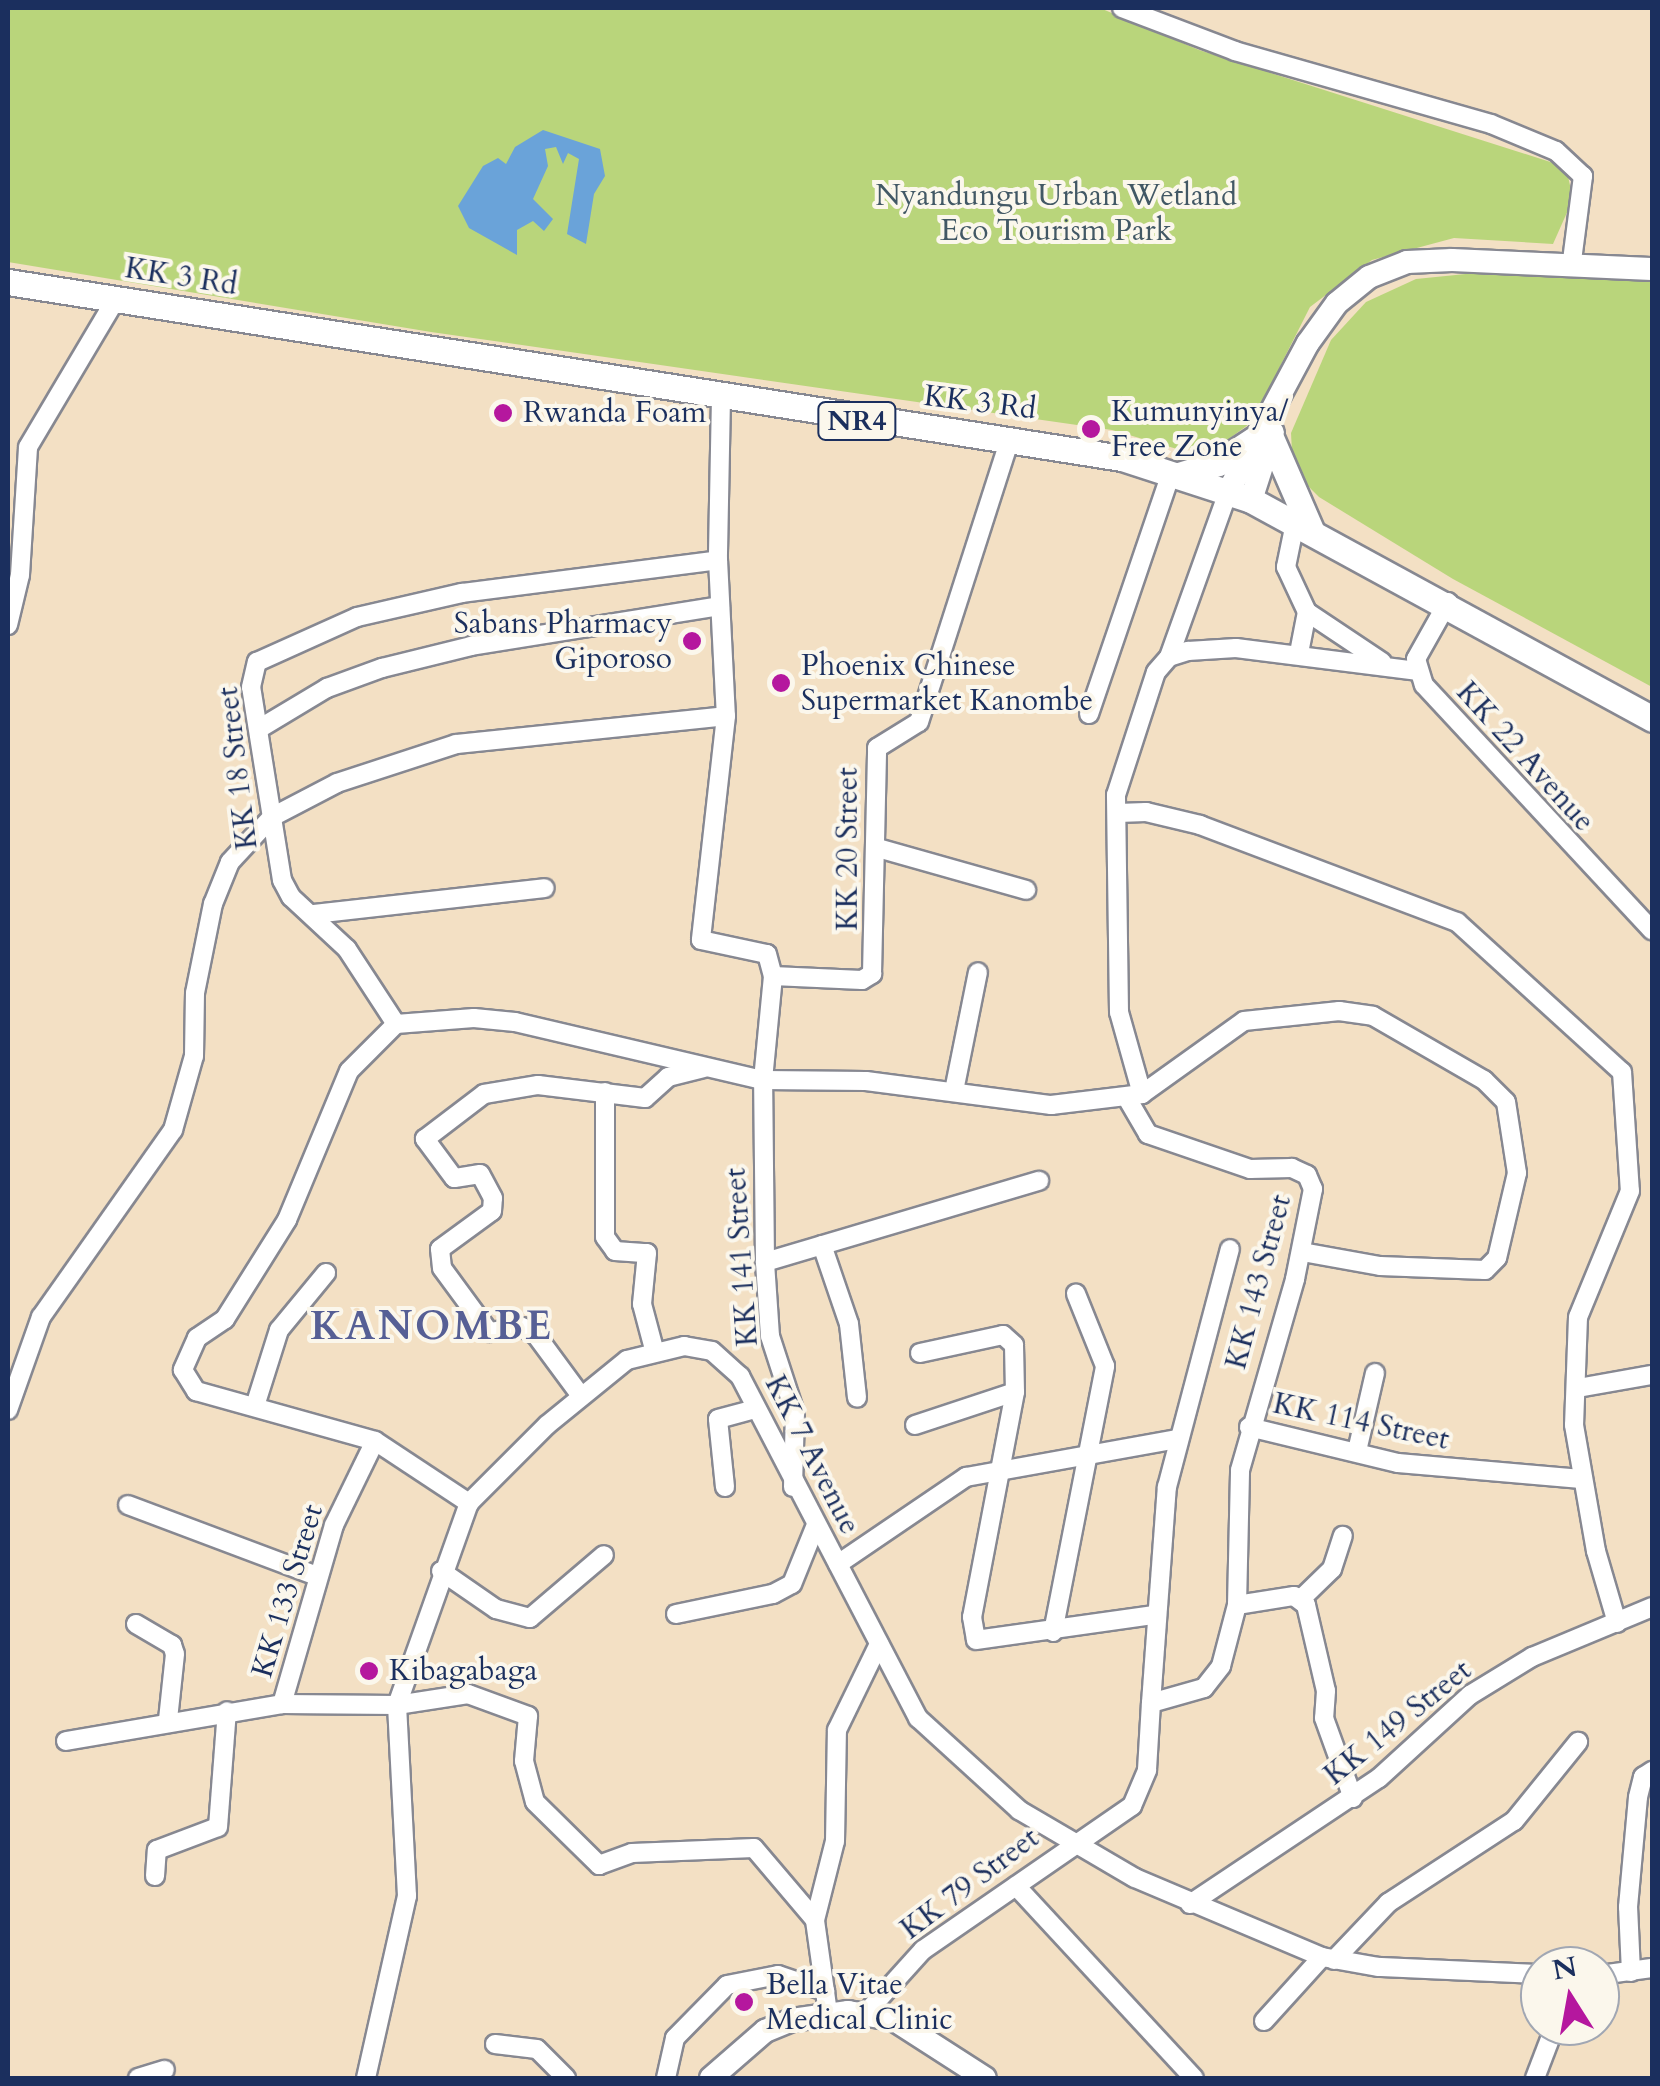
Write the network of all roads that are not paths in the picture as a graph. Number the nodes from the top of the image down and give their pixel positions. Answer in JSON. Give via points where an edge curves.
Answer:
{"nodes":[{"id":1,"x":1122,"y":8,"type":"edge"},
{"id":2,"x":1572,"y":262,"type":"junction"},
{"id":3,"x":1652,"y":269,"type":"edge"},
{"id":4,"x":8,"y":282,"type":"edge"},
{"id":5,"x":116,"y":300,"type":"junction"},
{"id":6,"x":722,"y":397,"type":"junction"},
{"id":7,"x":1267,"y":437,"type":"junction"},
{"id":8,"x":1010,"y":438,"type":"junction"},
{"id":9,"x":1175,"y":474,"type":"junction"},
{"id":10,"x":1240,"y":496,"type":"junction"},
{"id":11,"x":1303,"y":527,"type":"junction"},
{"id":12,"x":718,"y":560,"type":"junction"},
{"id":13,"x":1448,"y":602,"type":"junction"},
{"id":14,"x":720,"y":606,"type":"junction"},
{"id":15,"x":1307,"y":612,"type":"junction"},
{"id":16,"x":8,"y":625,"type":"edge"},
{"id":17,"x":1299,"y":653,"type":"junction"},
{"id":18,"x":1169,"y":657,"type":"junction"},
{"id":19,"x":1386,"y":665,"type":"junction"},
{"id":20,"x":1416,"y":671,"type":"junction"},
{"id":21,"x":1089,"y":714,"type":"dead end"},
{"id":22,"x":726,"y":716,"type":"junction"},
{"id":23,"x":1652,"y":719,"type":"edge"},
{"id":24,"x":262,"y":726,"type":"junction"},
{"id":25,"x":1118,"y":813,"type":"junction"},
{"id":26,"x":272,"y":817,"type":"junction"},
{"id":27,"x":878,"y":848,"type":"junction"},
{"id":28,"x":545,"y":888,"type":"dead end"},
{"id":29,"x":1026,"y":890,"type":"dead end"},
{"id":30,"x":314,"y":914,"type":"junction"},
{"id":31,"x":1652,"y":930,"type":"edge"},
{"id":32,"x":978,"y":972,"type":"dead end"},
{"id":33,"x":773,"y":976,"type":"junction"},
{"id":34,"x":396,"y":1024,"type":"junction"},
{"id":35,"x":713,"y":1067,"type":"junction"},
{"id":36,"x":762,"y":1080,"type":"junction"},
{"id":37,"x":605,"y":1092,"type":"junction"},
{"id":38,"x":954,"y":1092,"type":"junction"},
{"id":39,"x":1134,"y":1096,"type":"junction"},
{"id":40,"x":1039,"y":1181,"type":"dead end"},
{"id":41,"x":822,"y":1245,"type":"junction"},
{"id":42,"x":1230,"y":1249,"type":"dead end"},
{"id":43,"x":1302,"y":1252,"type":"junction"},
{"id":44,"x":764,"y":1262,"type":"junction"},
{"id":45,"x":326,"y":1273,"type":"dead end"},
{"id":46,"x":1076,"y":1294,"type":"dead end"},
{"id":47,"x":654,"y":1349,"type":"junction"},
{"id":48,"x":920,"y":1353,"type":"dead end"},
{"id":49,"x":1375,"y":1373,"type":"dead end"},
{"id":50,"x":1652,"y":1375,"type":"edge"},
{"id":51,"x":1578,"y":1388,"type":"junction"},
{"id":52,"x":1015,"y":1392,"type":"junction"},
{"id":53,"x":581,"y":1396,"type":"junction"},
{"id":54,"x":857,"y":1398,"type":"dead end"},
{"id":55,"x":254,"y":1406,"type":"junction"},
{"id":56,"x":756,"y":1409,"type":"junction"},
{"id":57,"x":8,"y":1410,"type":"edge"},
{"id":58,"x":915,"y":1425,"type":"dead end"},
{"id":59,"x":1249,"y":1427,"type":"junction"},
{"id":60,"x":1177,"y":1439,"type":"junction"},
{"id":61,"x":375,"y":1441,"type":"junction"},
{"id":62,"x":1357,"y":1450,"type":"junction"},
{"id":63,"x":1084,"y":1456,"type":"junction"},
{"id":64,"x":999,"y":1467,"type":"junction"},
{"id":65,"x":1582,"y":1479,"type":"junction"},
{"id":66,"x":725,"y":1487,"type":"dead end"},
{"id":67,"x":793,"y":1487,"type":"junction"},
{"id":68,"x":128,"y":1504,"type":"dead end"},
{"id":69,"x":469,"y":1504,"type":"junction"},
{"id":70,"x":816,"y":1525,"type":"junction"},
{"id":71,"x":1343,"y":1536,"type":"dead end"},
{"id":72,"x":604,"y":1555,"type":"dead end"},
{"id":73,"x":838,"y":1564,"type":"junction"},
{"id":74,"x":441,"y":1571,"type":"junction"},
{"id":75,"x":316,"y":1576,"type":"junction"},
{"id":76,"x":1301,"y":1599,"type":"junction"},
{"id":77,"x":1238,"y":1605,"type":"junction"},
{"id":78,"x":1652,"y":1607,"type":"edge"},
{"id":79,"x":676,"y":1614,"type":"dead end"},
{"id":80,"x":1154,"y":1615,"type":"junction"},
{"id":81,"x":1617,"y":1623,"type":"junction"},
{"id":82,"x":136,"y":1624,"type":"dead end"},
{"id":83,"x":1053,"y":1632,"type":"junction"},
{"id":84,"x":879,"y":1644,"type":"junction"},
{"id":85,"x":282,"y":1704,"type":"junction"},
{"id":86,"x":1151,"y":1704,"type":"junction"},
{"id":87,"x":397,"y":1705,"type":"junction"},
{"id":88,"x":227,"y":1711,"type":"junction"},
{"id":89,"x":168,"y":1720,"type":"junction"},
{"id":90,"x":66,"y":1741,"type":"dead end"},
{"id":91,"x":1578,"y":1742,"type":"dead end"},
{"id":92,"x":1652,"y":1771,"type":"edge"},
{"id":93,"x":1353,"y":1798,"type":"junction"},
{"id":94,"x":1068,"y":1844,"type":"junction"},
{"id":95,"x":155,"y":1876,"type":"dead end"},
{"id":96,"x":1016,"y":1886,"type":"junction"},
{"id":97,"x":1190,"y":1904,"type":"junction"},
{"id":98,"x":815,"y":1920,"type":"junction"},
{"id":99,"x":1328,"y":1959,"type":"junction"},
{"id":100,"x":1652,"y":1968,"type":"edge"},
{"id":101,"x":1631,"y":1972,"type":"junction"},
{"id":102,"x":1520,"y":1973,"type":"edge"},
{"id":103,"x":1620,"y":1973,"type":"edge"},
{"id":104,"x":826,"y":2002,"type":"junction"},
{"id":105,"x":866,"y":2014,"type":"junction"},
{"id":106,"x":1264,"y":2021,"type":"dead end"},
{"id":107,"x":495,"y":2044,"type":"dead end"},
{"id":108,"x":1548,"y":2046,"type":"edge"},
{"id":109,"x":166,"y":2070,"type":"dead end"},
{"id":110,"x":138,"y":2078,"type":"edge"},
{"id":111,"x":366,"y":2078,"type":"edge"},
{"id":112,"x":566,"y":2078,"type":"edge"},
{"id":113,"x":666,"y":2078,"type":"edge"},
{"id":114,"x":711,"y":2078,"type":"edge"},
{"id":115,"x":986,"y":2078,"type":"edge"},
{"id":116,"x":1194,"y":2078,"type":"edge"},
{"id":117,"x":1535,"y":2078,"type":"edge"}],
"edges":[{"from":1,"to":2,"type":"street","via":[[1235,51],[1491,124],[1556,151],[1583,176]]},
{"from":2,"to":3,"type":"main road"},
{"from":2,"to":7,"type":"main road","via":[[1407,262],[1369,278],[1337,304],[1308,343]]},
{"from":4,"to":5,"type":"highway","name":"KK 3 Rd","number":"NR4"},
{"from":5,"to":6,"type":"highway","name":"KK 3 Rd","number":"NR4"},
{"from":5,"to":16,"type":"street","via":[[28,447],[20,575]]},
{"from":6,"to":8,"type":"highway","name":"KK 3 Rd","number":"NR4"},
{"from":6,"to":12,"type":"street"},
{"from":7,"to":9,"type":"highway","via":[[1218,463]]},
{"from":7,"to":10,"type":"main road"},
{"from":7,"to":11,"type":"highway"},
{"from":8,"to":9,"type":"highway","name":"KK 3 Rd","number":"NR4"},
{"from":8,"to":27,"type":"street","name":"KK 20 Street","via":[[919,722],[876,748]]},
{"from":9,"to":10,"type":"highway","name":"KK 3 Rd","number":"NR4"},
{"from":9,"to":21,"type":"street"},
{"from":10,"to":11,"type":"highway","name":"KK 3 Rd","number":"NR4"},
{"from":10,"to":18,"type":"street"},
{"from":11,"to":13,"type":"highway","name":"KK 3 Rd","number":"NR4"},
{"from":11,"to":15,"type":"street","via":[[1286,567]]},
{"from":12,"to":14,"type":"street"},
{"from":12,"to":24,"type":"street","name":"KK 18 Street","via":[[462,593],[357,618],[258,662],[252,686]]},
{"from":13,"to":20,"type":"street","name":"KK 22 Avenue","via":[[1423,642]]},
{"from":13,"to":23,"type":"highway","name":"KK 3 Rd","number":"NR4"},
{"from":14,"to":22,"type":"street"},
{"from":14,"to":24,"type":"street","via":[[472,646],[382,668],[327,688]]},
{"from":15,"to":17,"type":"street"},
{"from":15,"to":19,"type":"street"},
{"from":17,"to":18,"type":"street","via":[[1236,648]]},
{"from":17,"to":19,"type":"street"},
{"from":18,"to":25,"type":"street","via":[[1148,692],[1117,778]]},
{"from":19,"to":20,"type":"street"},
{"from":20,"to":31,"type":"street","name":"KK 22 Avenue","via":[[1508,782]]},
{"from":22,"to":26,"type":"street","via":[[456,744],[337,783]]},
{"from":22,"to":33,"type":"street","via":[[701,940],[767,954]]},
{"from":24,"to":26,"type":"street","name":"KK 18 Street"},
{"from":25,"to":39,"type":"street","via":[[1120,1012]]},
{"from":25,"to":51,"type":"street","via":[[1146,812],[1200,825],[1457,922],[1610,1055],[1629,1106],[1630,1191],[1578,1318]]},
{"from":26,"to":30,"type":"street","name":"KK 18 Street","via":[[282,880],[291,897]]},
{"from":26,"to":57,"type":"street","via":[[230,862],[213,904],[195,993],[194,1056],[173,1130],[41,1317]]},
{"from":27,"to":29,"type":"street"},
{"from":27,"to":33,"type":"street","name":"KK 20 Street","via":[[868,978]]},
{"from":28,"to":30,"type":"street"},
{"from":30,"to":34,"type":"street","name":"KK 18 Street","via":[[347,949]]},
{"from":32,"to":38,"type":"street"},
{"from":33,"to":36,"type":"street"},
{"from":34,"to":35,"type":"street","via":[[515,1022],[596,1046]]},
{"from":34,"to":55,"type":"street","via":[[349,1071],[287,1220],[225,1320],[197,1338],[184,1362],[196,1391]]},
{"from":35,"to":36,"type":"street"},
{"from":35,"to":37,"type":"street","via":[[668,1077],[645,1098]]},
{"from":36,"to":38,"type":"street","via":[[866,1081]]},
{"from":36,"to":44,"type":"street","name":"KK 141 Street"},
{"from":37,"to":47,"type":"street","via":[[604,1237],[615,1250],[647,1252],[642,1304]]},
{"from":37,"to":53,"type":"street","via":[[538,1085],[484,1094],[425,1138],[454,1178],[480,1174],[492,1198],[492,1211],[440,1249],[442,1268],[489,1332],[522,1327],[536,1335]]},
{"from":38,"to":39,"type":"street","via":[[1051,1105]]},
{"from":39,"to":43,"type":"street","name":"KK 143 Street","via":[[1148,1134],[1250,1168],[1308,1175],[1313,1189]]},
{"from":39,"to":43,"type":"street","via":[[1229,1032],[1266,1016],[1373,1016],[1484,1080],[1506,1102],[1517,1173],[1496,1258],[1485,1270],[1380,1266]]},
{"from":40,"to":41,"type":"street"},
{"from":41,"to":44,"type":"street"},
{"from":41,"to":54,"type":"street","via":[[849,1324]]},
{"from":42,"to":60,"type":"street"},
{"from":43,"to":59,"type":"street","name":"KK 143 Street"},
{"from":44,"to":67,"type":"street","name":"KK 141 Street","via":[[770,1336],[794,1412]]},
{"from":45,"to":55,"type":"street","via":[[279,1330]]},
{"from":46,"to":63,"type":"street","via":[[1105,1366]]},
{"from":47,"to":53,"type":"street","via":[[627,1360]]},
{"from":47,"to":56,"type":"street","name":"KK 7 Avenue","via":[[712,1351],[740,1376]]},
{"from":48,"to":52,"type":"street","via":[[1011,1338]]},
{"from":49,"to":62,"type":"street"},
{"from":50,"to":51,"type":"street"},
{"from":51,"to":65,"type":"street","via":[[1574,1425]]},
{"from":52,"to":58,"type":"street"},
{"from":52,"to":64,"type":"street"},
{"from":53,"to":69,"type":"street"},
{"from":55,"to":61,"type":"street"},
{"from":56,"to":66,"type":"street","via":[[718,1419]]},
{"from":56,"to":67,"type":"street","name":"KK 7 Avenue"},
{"from":59,"to":62,"type":"street","name":"KK 114 Street"},
{"from":59,"to":77,"type":"street","name":"KK 143 Street","via":[[1236,1521]]},
{"from":60,"to":63,"type":"street"},
{"from":60,"to":80,"type":"street"},
{"from":61,"to":69,"type":"street"},
{"from":61,"to":75,"type":"street","name":"KK 133 Street"},
{"from":62,"to":65,"type":"street","name":"KK 114 Street","via":[[1398,1463]]},
{"from":63,"to":64,"type":"street"},
{"from":63,"to":83,"type":"street"},
{"from":64,"to":73,"type":"street","via":[[966,1477]]},
{"from":64,"to":83,"type":"street","via":[[971,1632],[990,1642]]},
{"from":65,"to":81,"type":"street"},
{"from":67,"to":70,"type":"street","name":"KK 7 Avenue"},
{"from":68,"to":75,"type":"street"},
{"from":69,"to":74,"type":"street"},
{"from":70,"to":73,"type":"street","name":"KK 7 Avenue"},
{"from":70,"to":79,"type":"street","via":[[792,1584]]},
{"from":71,"to":76,"type":"street","via":[[1332,1569]]},
{"from":72,"to":74,"type":"street","via":[[530,1618],[496,1610]]},
{"from":73,"to":84,"type":"street","name":"KK 7 Avenue"},
{"from":74,"to":87,"type":"street"},
{"from":75,"to":85,"type":"street","name":"KK 133 Street"},
{"from":76,"to":77,"type":"street"},
{"from":76,"to":93,"type":"street","via":[[1326,1690],[1324,1718]]},
{"from":77,"to":86,"type":"street","name":"KK 143 Street","via":[[1221,1666],[1204,1688]]},
{"from":78,"to":81,"type":"street","name":"KK 149 Street"},
{"from":80,"to":83,"type":"street"},
{"from":80,"to":86,"type":"street"},
{"from":81,"to":93,"type":"street","name":"KK 149 Street","via":[[1532,1657],[1470,1695]]},
{"from":82,"to":89,"type":"street","via":[[172,1644]]},
{"from":84,"to":94,"type":"street","name":"KK 7 Avenue","via":[[918,1718],[943,1746]]},
{"from":84,"to":98,"type":"street","via":[[837,1730],[835,1841]]},
{"from":85,"to":87,"type":"street","name":"KK 133 Street"},
{"from":85,"to":88,"type":"street","name":"KK 133 Street"},
{"from":86,"to":94,"type":"street","via":[[1147,1770],[1132,1806]]},
{"from":87,"to":98,"type":"street","name":"KK 133 Street","via":[[468,1694],[516,1708],[532,1726],[524,1762],[536,1802],[599,1864],[632,1853],[746,1846]]},
{"from":87,"to":111,"type":"street","via":[[407,1896]]},
{"from":88,"to":89,"type":"street","name":"KK 133 Street"},
{"from":88,"to":95,"type":"street","name":"KK 133 Street","via":[[218,1827],[157,1850]]},
{"from":89,"to":90,"type":"street","name":"KK 133 Street"},
{"from":91,"to":99,"type":"street","via":[[1514,1821],[1388,1903]]},
{"from":92,"to":101,"type":"street","via":[[1643,1777],[1638,1797],[1628,1907]]},
{"from":93,"to":97,"type":"street","name":"KK 149 Street"},
{"from":94,"to":96,"type":"street","name":"KK 79 Street"},
{"from":94,"to":97,"type":"street","name":"KK 7 Avenue"},
{"from":96,"to":105,"type":"street","name":"KK 79 Street","via":[[923,1950]]},
{"from":96,"to":116,"type":"street"},
{"from":97,"to":99,"type":"street","name":"KK 7 Avenue"},
{"from":98,"to":104,"type":"street"},
{"from":99,"to":102,"type":"street","name":"KK 7 Avenue"},
{"from":99,"to":106,"type":"street"},
{"from":100,"to":101,"type":"street"},
{"from":101,"to":103,"type":"street"},
{"from":104,"to":105,"type":"main road"},
{"from":104,"to":113,"type":"street","via":[[778,1975],[727,1985],[675,2038]]},
{"from":104,"to":114,"type":"main road","via":[[765,2031]]},
{"from":105,"to":115,"type":"main road","via":[[894,2019],[941,2044]]},
{"from":107,"to":112,"type":"street","via":[[537,2048]]},
{"from":108,"to":117,"type":"street"},
{"from":109,"to":110,"type":"street"}]}
